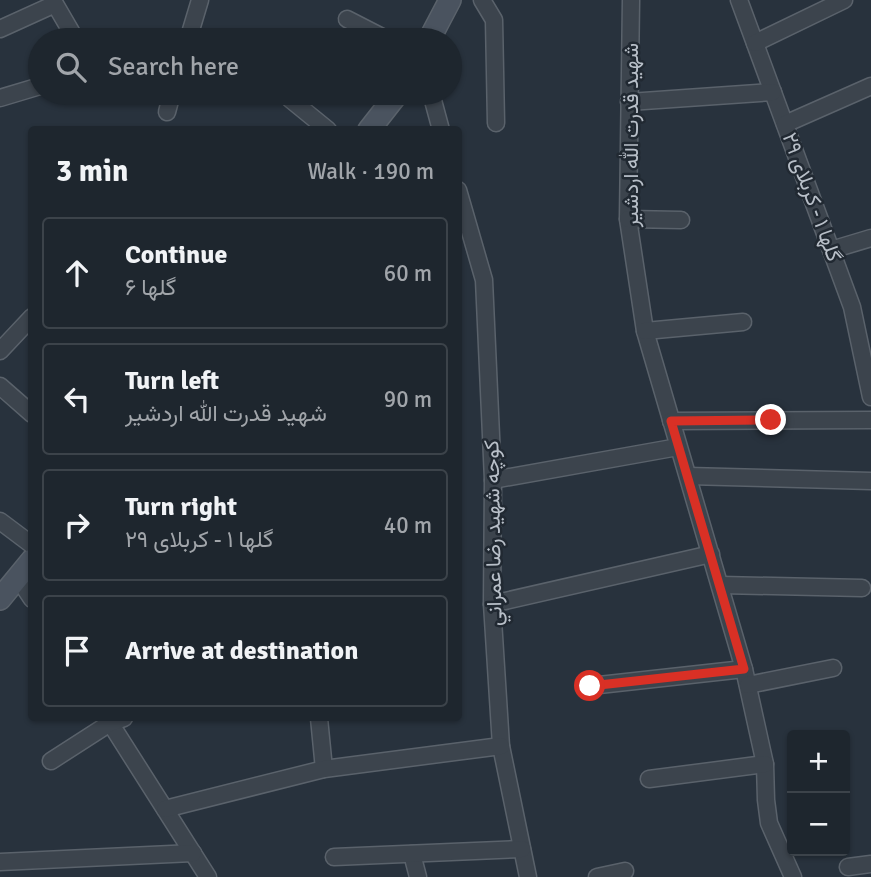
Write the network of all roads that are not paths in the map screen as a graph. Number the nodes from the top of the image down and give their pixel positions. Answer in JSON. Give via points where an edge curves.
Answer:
{"nodes":[{"id":1,"x":200,"y":0,"type":"edge"},
{"id":2,"x":450,"y":0,"type":"edge"},
{"id":3,"x":482,"y":0,"type":"edge"},
{"id":4,"x":631,"y":0,"type":"edge"},
{"id":5,"x":738,"y":0,"type":"edge"},
{"id":6,"x":844,"y":0,"type":"edge"},
{"id":7,"x":347,"y":19,"type":"dead end"},
{"id":8,"x":69,"y":28,"type":"edge"},
{"id":9,"x":192,"y":28,"type":"edge"},
{"id":10,"x":365,"y":28,"type":"edge"},
{"id":11,"x":435,"y":28,"type":"edge"},
{"id":12,"x":0,"y":29,"type":"edge"},
{"id":13,"x":755,"y":43,"type":"junction"},
{"id":14,"x":871,"y":86,"type":"edge"},
{"id":15,"x":28,"y":90,"type":"edge"},
{"id":16,"x":773,"y":92,"type":"junction"},
{"id":17,"x":0,"y":98,"type":"edge"},
{"id":18,"x":629,"y":102,"type":"junction"},
{"id":19,"x":169,"y":105,"type":"edge"},
{"id":20,"x":297,"y":105,"type":"edge"},
{"id":21,"x":389,"y":105,"type":"edge"},
{"id":22,"x":434,"y":105,"type":"edge"},
{"id":23,"x":167,"y":112,"type":"dead end"},
{"id":24,"x":496,"y":123,"type":"dead end"},
{"id":25,"x":785,"y":124,"type":"junction"},
{"id":26,"x":322,"y":126,"type":"edge"},
{"id":27,"x":372,"y":126,"type":"edge"},
{"id":28,"x":440,"y":126,"type":"edge"},
{"id":29,"x":462,"y":204,"type":"edge"},
{"id":30,"x":628,"y":219,"type":"junction"},
{"id":31,"x":681,"y":220,"type":"dead end"},
{"id":32,"x":871,"y":238,"type":"edge"},
{"id":33,"x":831,"y":250,"type":"junction"},
{"id":34,"x":28,"y":321,"type":"edge"},
{"id":35,"x":743,"y":322,"type":"dead end"},
{"id":36,"x":645,"y":331,"type":"junction"},
{"id":37,"x":0,"y":351,"type":"edge"},
{"id":38,"x":0,"y":386,"type":"edge"},
{"id":39,"x":871,"y":397,"type":"edge"},
{"id":40,"x":28,"y":410,"type":"edge"},
{"id":41,"x":871,"y":420,"type":"edge"},
{"id":42,"x":671,"y":421,"type":"junction"},
{"id":43,"x":678,"y":447,"type":"junction"},
{"id":44,"x":688,"y":476,"type":"junction"},
{"id":45,"x":493,"y":481,"type":"junction"},
{"id":46,"x":871,"y":481,"type":"edge"},
{"id":47,"x":0,"y":521,"type":"edge"},
{"id":48,"x":28,"y":542,"type":"edge"},
{"id":49,"x":711,"y":554,"type":"junction"},
{"id":50,"x":28,"y":566,"type":"edge"},
{"id":51,"x":18,"y":578,"type":"junction"},
{"id":52,"x":721,"y":585,"type":"junction"},
{"id":53,"x":862,"y":588,"type":"dead end"},
{"id":54,"x":28,"y":593,"type":"edge"},
{"id":55,"x":0,"y":599,"type":"edge"},
{"id":56,"x":492,"y":604,"type":"junction"},
{"id":57,"x":833,"y":668,"type":"dead end"},
{"id":58,"x":746,"y":677,"type":"junction"},
{"id":59,"x":590,"y":686,"type":"dead end"},
{"id":60,"x":111,"y":721,"type":"edge"},
{"id":61,"x":115,"y":721,"type":"edge"},
{"id":62,"x":319,"y":721,"type":"edge"},
{"id":63,"x":501,"y":746,"type":"junction"},
{"id":64,"x":51,"y":761,"type":"dead end"},
{"id":65,"x":765,"y":764,"type":"junction"},
{"id":66,"x":324,"y":769,"type":"junction"},
{"id":67,"x":649,"y":779,"type":"dead end"},
{"id":68,"x":165,"y":809,"type":"junction"},
{"id":69,"x":522,"y":849,"type":"junction"},
{"id":70,"x":193,"y":853,"type":"junction"},
{"id":71,"x":412,"y":854,"type":"junction"},
{"id":72,"x":334,"y":857,"type":"dead end"},
{"id":73,"x":0,"y":862,"type":"edge"},
{"id":74,"x":871,"y":864,"type":"edge"},
{"id":75,"x":848,"y":867,"type":"dead end"},
{"id":76,"x":625,"y":871,"type":"dead end"},
{"id":77,"x":208,"y":877,"type":"edge"},
{"id":78,"x":418,"y":877,"type":"edge"},
{"id":79,"x":528,"y":877,"type":"edge"},
{"id":80,"x":597,"y":877,"type":"edge"},
{"id":81,"x":793,"y":877,"type":"edge"}],
"edges":[{"from":1,"to":9,"type":"street"},
{"from":2,"to":11,"type":"street"},
{"from":3,"to":24,"type":"street","via":[[494,20]]},
{"from":4,"to":18,"type":"street","name":"شهید قدرت الله اردشیر"},
{"from":5,"to":13,"type":"street","name":"گلها ۱ - کربلای ۲۹"},
{"from":6,"to":13,"type":"street"},
{"from":7,"to":10,"type":"street"},
{"from":8,"to":12,"type":"street","via":[[55,4]]},
{"from":13,"to":16,"type":"street","name":"گلها ۱ - کربلای ۲۹"},
{"from":14,"to":25,"type":"street"},
{"from":15,"to":17,"type":"street"},
{"from":16,"to":18,"type":"street"},
{"from":16,"to":25,"type":"street","name":"گلها ۱ - کربلای ۲۹"},
{"from":18,"to":30,"type":"street","name":"شهید قدرت الله اردشیر"},
{"from":19,"to":23,"type":"street"},
{"from":20,"to":26,"type":"street"},
{"from":21,"to":27,"type":"street"},
{"from":22,"to":28,"type":"street"},
{"from":25,"to":33,"type":"street","name":"گلها ۱ - کربلای ۲۹"},
{"from":29,"to":45,"type":"street","name":"كوچه شهيد رضا عمراني","via":[[484,279]]},
{"from":30,"to":31,"type":"street"},
{"from":30,"to":36,"type":"street","name":"شهید قدرت الله اردشیر"},
{"from":32,"to":33,"type":"street"},
{"from":33,"to":39,"type":"street","name":"گلها ۱ - کربلای ۲۹","via":[[852,307]]},
{"from":34,"to":37,"type":"street"},
{"from":35,"to":36,"type":"street"},
{"from":36,"to":42,"type":"street","name":"شهید قدرت الله اردشیر"},
{"from":38,"to":40,"type":"street"},
{"from":41,"to":42,"type":"street"},
{"from":42,"to":43,"type":"street","name":"شهید قدرت الله اردشیر"},
{"from":43,"to":44,"type":"street","name":"شهید قدرت الله اردشیر"},
{"from":43,"to":45,"type":"street"},
{"from":44,"to":46,"type":"street"},
{"from":44,"to":49,"type":"street","name":"شهید قدرت الله اردشیر"},
{"from":45,"to":56,"type":"street","name":"كوچه شهيد رضا عمراني"},
{"from":47,"to":48,"type":"street"},
{"from":49,"to":52,"type":"street","name":"شهید قدرت الله اردشیر"},
{"from":49,"to":56,"type":"street"},
{"from":50,"to":51,"type":"street"},
{"from":51,"to":54,"type":"street"},
{"from":51,"to":55,"type":"street"},
{"from":52,"to":53,"type":"street"},
{"from":52,"to":58,"type":"street","name":"شهید قدرت الله اردشیر"},
{"from":56,"to":63,"type":"street","name":"كوچه شهيد رضا عمراني"},
{"from":57,"to":58,"type":"street"},
{"from":58,"to":59,"type":"street"},
{"from":58,"to":65,"type":"street","name":"شهید قدرت الله اردشیر"},
{"from":60,"to":64,"type":"street"},
{"from":61,"to":68,"type":"street"},
{"from":62,"to":66,"type":"street"},
{"from":63,"to":66,"type":"street"},
{"from":63,"to":69,"type":"street","name":"كوچه شهيد رضا عمراني"},
{"from":65,"to":67,"type":"street"},
{"from":65,"to":81,"type":"street","name":"شهید قدرت الله اردشیر","via":[[769,824]]},
{"from":66,"to":68,"type":"street"},
{"from":68,"to":70,"type":"street"},
{"from":69,"to":71,"type":"street"},
{"from":69,"to":79,"type":"street","name":"كوچه شهيد رضا عمراني"},
{"from":70,"to":73,"type":"street"},
{"from":70,"to":77,"type":"street"},
{"from":71,"to":72,"type":"street"},
{"from":71,"to":78,"type":"street"},
{"from":74,"to":75,"type":"street"},
{"from":76,"to":80,"type":"street"}]}
